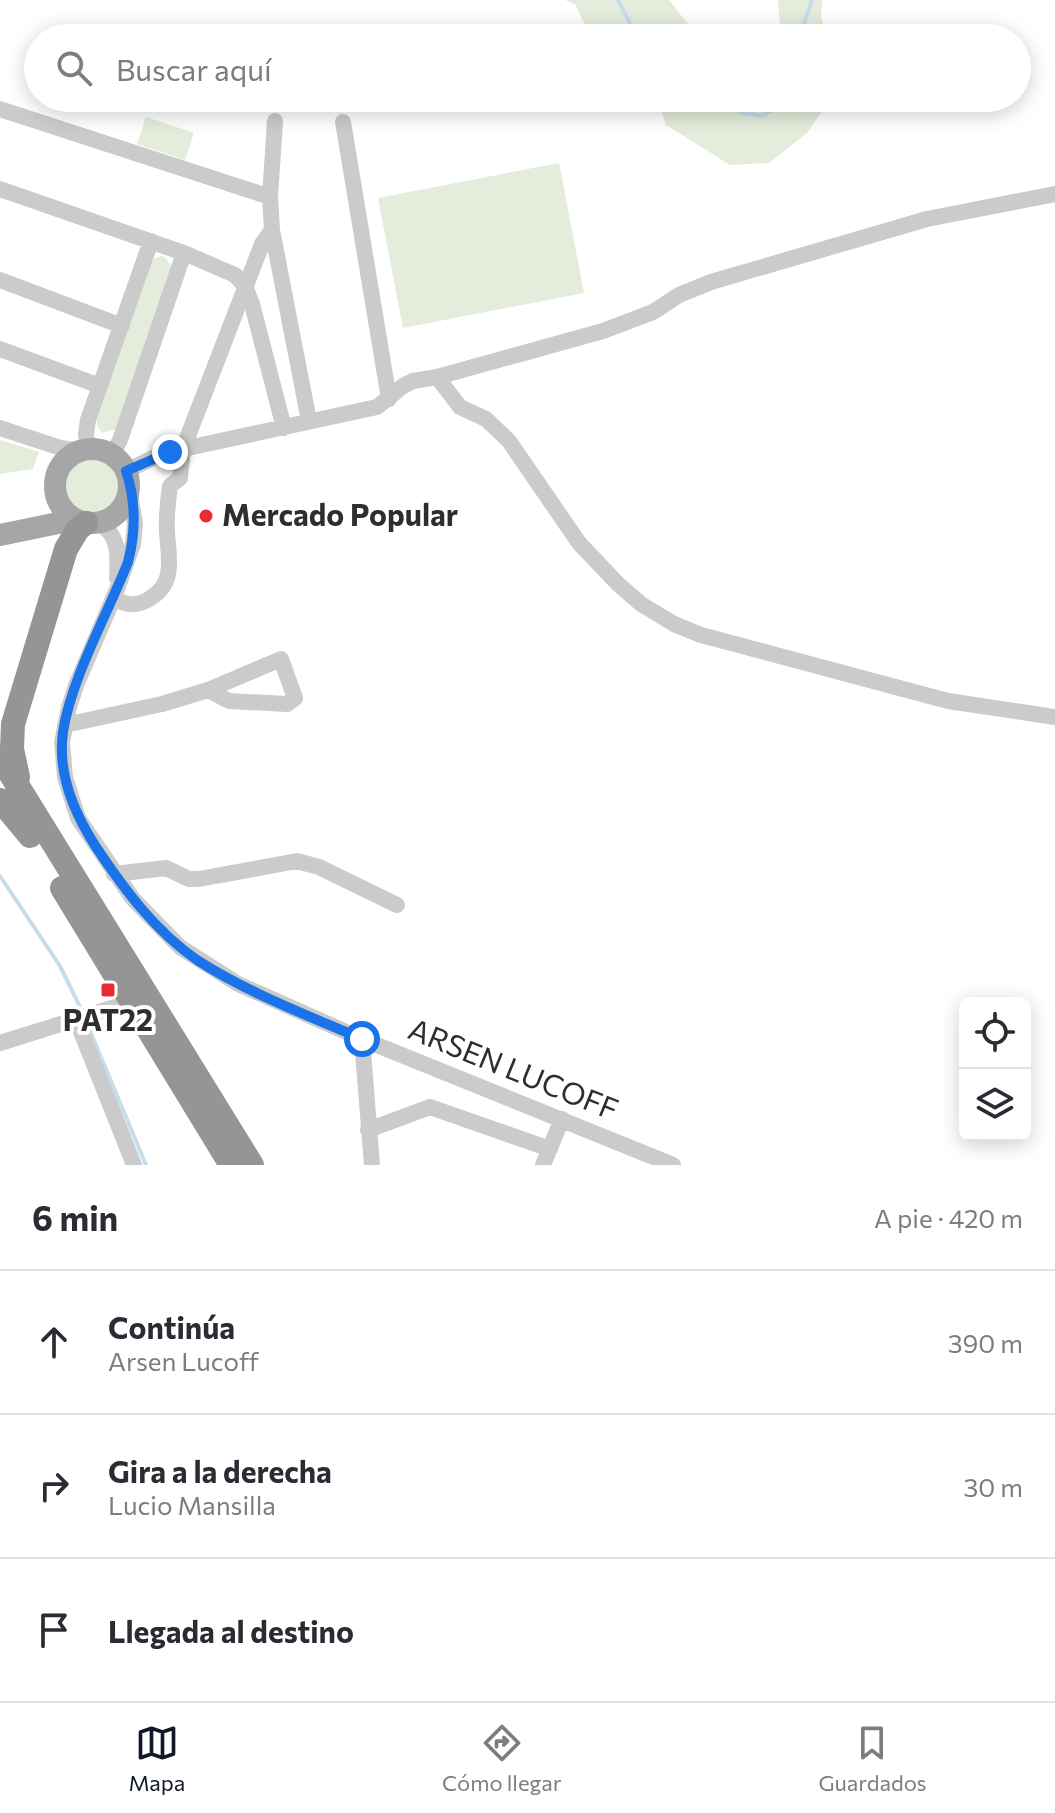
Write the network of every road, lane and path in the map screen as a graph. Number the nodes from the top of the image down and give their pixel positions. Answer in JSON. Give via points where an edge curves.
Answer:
{"nodes":[{"id":1,"x":0,"y":109,"type":"edge"},
{"id":2,"x":275,"y":121,"type":"dead end"},
{"id":3,"x":343,"y":122,"type":"dead end"},
{"id":4,"x":0,"y":189,"type":"edge"},
{"id":5,"x":1055,"y":194,"type":"edge"},
{"id":6,"x":270,"y":197,"type":"junction"},
{"id":7,"x":272,"y":230,"type":"junction"},
{"id":8,"x":151,"y":241,"type":"junction"},
{"id":9,"x":184,"y":253,"type":"junction"},
{"id":10,"x":0,"y":280,"type":"edge"},
{"id":11,"x":245,"y":286,"type":"junction"},
{"id":12,"x":122,"y":326,"type":"junction"},
{"id":13,"x":0,"y":349,"type":"edge"},
{"id":14,"x":437,"y":377,"type":"junction"},
{"id":15,"x":100,"y":386,"type":"junction"},
{"id":16,"x":389,"y":399,"type":"junction"},
{"id":17,"x":309,"y":421,"type":"junction"},
{"id":18,"x":0,"y":428,"type":"edge"},
{"id":19,"x":284,"y":428,"type":"junction"},
{"id":20,"x":183,"y":449,"type":"junction"},
{"id":21,"x":84,"y":450,"type":"junction"},
{"id":22,"x":122,"y":471,"type":"junction"},
{"id":23,"x":54,"y":486,"type":"junction"},
{"id":24,"x":88,"y":523,"type":"junction"},
{"id":25,"x":7,"y":533,"type":"edge"},
{"id":26,"x":115,"y":595,"type":"junction"},
{"id":27,"x":208,"y":690,"type":"junction"},
{"id":28,"x":1055,"y":717,"type":"edge"},
{"id":29,"x":65,"y":725,"type":"junction"},
{"id":30,"x":0,"y":757,"type":"edge"},
{"id":31,"x":0,"y":787,"type":"edge"},
{"id":32,"x":0,"y":800,"type":"edge"},
{"id":33,"x":30,"y":805,"type":"junction"},
{"id":34,"x":30,"y":836,"type":"junction"},
{"id":35,"x":114,"y":874,"type":"junction"},
{"id":36,"x":397,"y":905,"type":"dead end"},
{"id":37,"x":131,"y":1002,"type":"junction"},
{"id":38,"x":76,"y":1019,"type":"junction"},
{"id":39,"x":362,"y":1039,"type":"junction"},
{"id":40,"x":0,"y":1043,"type":"edge"},
{"id":41,"x":562,"y":1119,"type":"junction"},
{"id":42,"x":368,"y":1130,"type":"junction"},
{"id":43,"x":547,"y":1157,"type":"edge"},
{"id":44,"x":134,"y":1165,"type":"edge"},
{"id":45,"x":231,"y":1165,"type":"edge"},
{"id":46,"x":252,"y":1165,"type":"edge"},
{"id":47,"x":372,"y":1165,"type":"edge"},
{"id":48,"x":673,"y":1165,"type":"edge"}],
"edges":[{"from":1,"to":6,"type":"street"},
{"from":2,"to":6,"type":"street"},
{"from":3,"to":16,"type":"street"},
{"from":4,"to":8,"type":"street"},
{"from":5,"to":14,"type":"street","via":[[927,219],[711,282],[603,331]]},
{"from":6,"to":7,"type":"street"},
{"from":7,"to":11,"type":"street"},
{"from":7,"to":17,"type":"street"},
{"from":8,"to":9,"type":"street"},
{"from":8,"to":12,"type":"street"},
{"from":9,"to":11,"type":"street","via":[[235,275]]},
{"from":9,"to":22,"type":"street","via":[[119,444]]},
{"from":10,"to":12,"type":"street"},
{"from":11,"to":19,"type":"street"},
{"from":11,"to":20,"type":"street"},
{"from":12,"to":15,"type":"street"},
{"from":13,"to":15,"type":"street"},
{"from":14,"to":16,"type":"street","via":[[413,381]]},
{"from":14,"to":28,"type":"street","via":[[460,407],[486,419],[509,441],[597,563],[641,604],[674,624],[948,701]]},
{"from":15,"to":21,"type":"street"},
{"from":16,"to":17,"type":"street","via":[[377,407]]},
{"from":17,"to":19,"type":"street"},
{"from":18,"to":21,"type":"street"},
{"from":19,"to":20,"type":"street"},
{"from":20,"to":22,"type":"street"},
{"from":20,"to":26,"type":"street","via":[[180,478],[170,486],[167,506],[170,572],[165,585],[136,604],[126,605]]},
{"from":21,"to":22,"type":"main road"},
{"from":21,"to":23,"type":"main road","via":[[62,464]]},
{"from":22,"to":24,"type":"main road","via":[[127,500],[120,511],[111,519]]},
{"from":22,"to":26,"type":"street","name":"ARSEN LUCOFF","via":[[135,524]]},
{"from":23,"to":24,"type":"main road","via":[[61,508]]},
{"from":23,"to":25,"type":"main road","via":[[40,509]]},
{"from":24,"to":25,"type":"main road","via":[[63,522]]},
{"from":24,"to":26,"type":"street","name":"ARSEN LUCOFF","via":[[110,532],[116,544]]},
{"from":24,"to":33,"type":"highway","via":[[66,549],[13,724],[14,765]]},
{"from":26,"to":29,"type":"street","name":"ARSEN LUCOFF"},
{"from":27,"to":27,"type":"street","via":[[229,701],[287,704],[295,698],[281,659]]},
{"from":27,"to":29,"type":"street"},
{"from":29,"to":35,"type":"street","name":"ARSEN LUCOFF","via":[[68,791],[78,818]]},
{"from":30,"to":33,"type":"highway"},
{"from":31,"to":34,"type":"highway"},
{"from":32,"to":34,"type":"highway"},
{"from":33,"to":46,"type":"highway"},
{"from":34,"to":37,"type":"highway"},
{"from":35,"to":36,"type":"street","via":[[166,868],[199,879],[297,861]]},
{"from":35,"to":39,"type":"street","name":"ARSEN LUCOFF","via":[[154,923],[197,960]]},
{"from":37,"to":38,"type":"street"},
{"from":37,"to":45,"type":"highway"},
{"from":38,"to":40,"type":"street"},
{"from":38,"to":44,"type":"street"},
{"from":39,"to":41,"type":"street","name":"ARSEN LUCOFF"},
{"from":39,"to":42,"type":"street"},
{"from":41,"to":43,"type":"street"},
{"from":41,"to":48,"type":"street","name":"ARSEN LUCOFF"},
{"from":42,"to":43,"type":"street","via":[[430,1107]]},
{"from":42,"to":47,"type":"street"}]}
